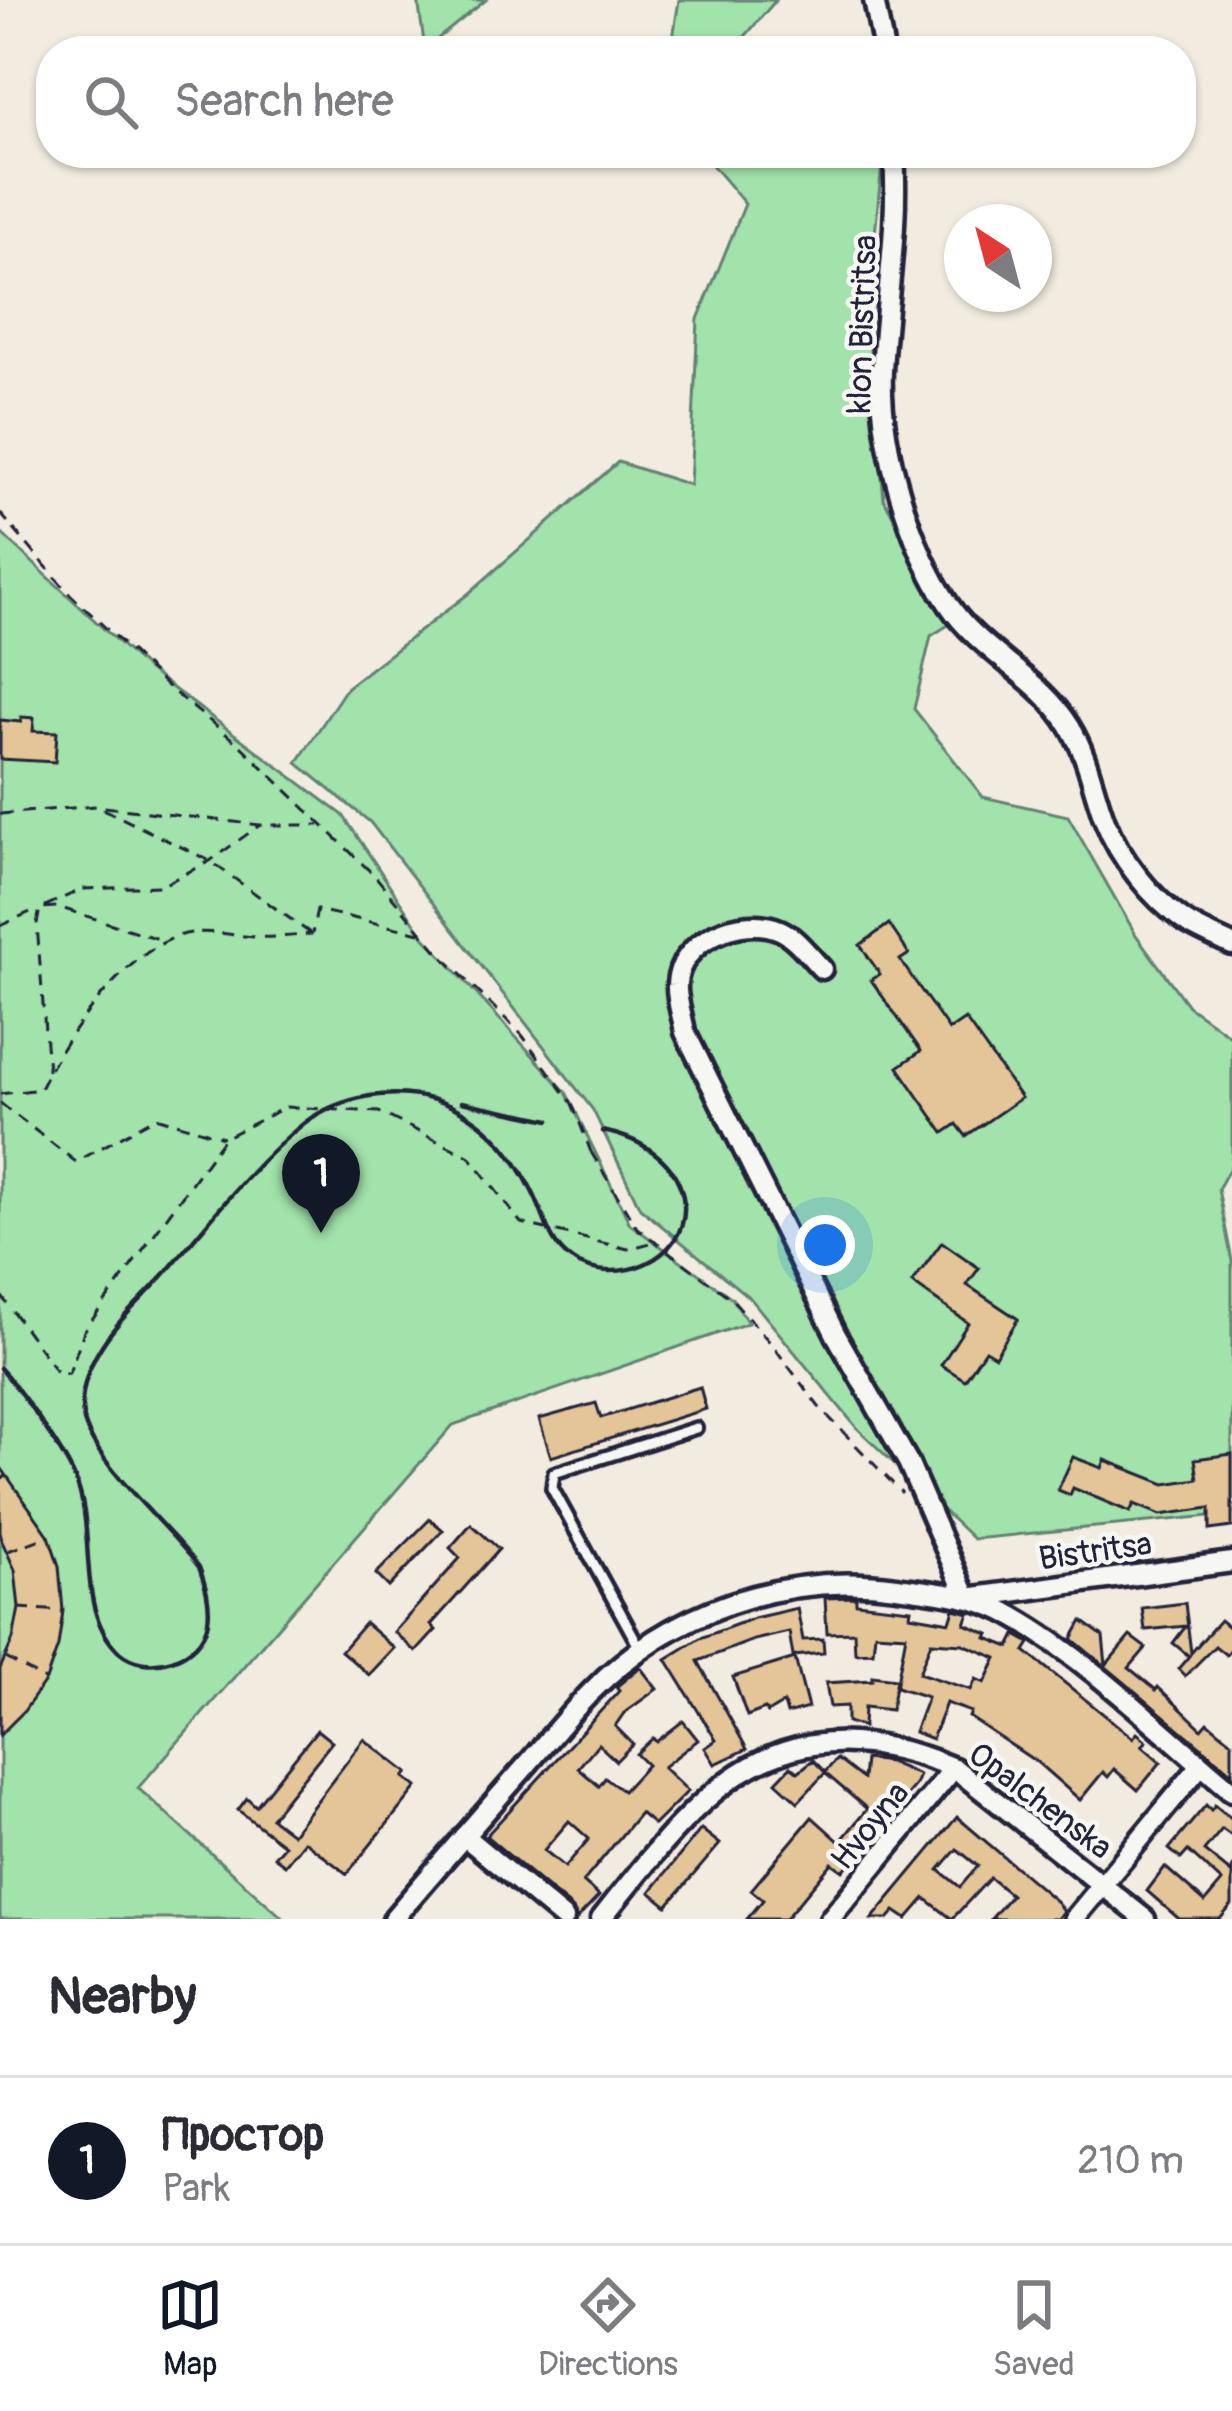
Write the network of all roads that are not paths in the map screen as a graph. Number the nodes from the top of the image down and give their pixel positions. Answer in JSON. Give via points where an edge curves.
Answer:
{"nodes":[{"id":1,"x":874,"y":0,"type":"edge"},
{"id":2,"x":881,"y":36,"type":"edge"},
{"id":3,"x":894,"y":168,"type":"edge"},
{"id":4,"x":1232,"y":945,"type":"edge"},
{"id":5,"x":822,"y":969,"type":"dead end"},
{"id":6,"x":696,"y":1428,"type":"dead end"},
{"id":7,"x":1229,"y":1565,"type":"edge"},
{"id":8,"x":967,"y":1598,"type":"junction"},
{"id":9,"x":641,"y":1650,"type":"junction"},
{"id":10,"x":1201,"y":1765,"type":"junction"},
{"id":11,"x":954,"y":1768,"type":"junction"},
{"id":12,"x":1232,"y":1791,"type":"edge"},
{"id":13,"x":464,"y":1836,"type":"junction"},
{"id":14,"x":1103,"y":1884,"type":"junction"},
{"id":15,"x":393,"y":1919,"type":"edge"},
{"id":16,"x":565,"y":1919,"type":"edge"},
{"id":17,"x":601,"y":1919,"type":"edge"},
{"id":18,"x":830,"y":1919,"type":"edge"},
{"id":19,"x":1074,"y":1919,"type":"edge"},
{"id":20,"x":1145,"y":1919,"type":"edge"}],
"edges":[{"from":1,"to":2,"type":"street"},
{"from":3,"to":4,"type":"street","name":"klon Bistritsa","via":[[882,376],[887,429],[925,564],[965,624],[1069,724],[1106,823],[1147,886],[1183,920]]},
{"from":5,"to":8,"type":"street","via":[[779,929],[756,926],[706,939],[685,957],[677,985],[686,1032],[908,1462]]},
{"from":6,"to":9,"type":"lane","via":[[554,1473],[552,1488]]},
{"from":7,"to":8,"type":"street","name":"Bistritsa"},
{"from":8,"to":9,"type":"street","via":[[862,1582],[782,1590],[711,1609]]},
{"from":8,"to":10,"type":"street","via":[[1025,1624]]},
{"from":9,"to":13,"type":"street","via":[[592,1690]]},
{"from":10,"to":12,"type":"street"},
{"from":10,"to":14,"type":"street"},
{"from":11,"to":14,"type":"street","name":"Opalchenska"},
{"from":11,"to":17,"type":"street","name":"Opalchenska","via":[[863,1744],[782,1752],[750,1765],[694,1807]]},
{"from":11,"to":18,"type":"street","name":"Hvoyna"},
{"from":13,"to":15,"type":"street"},
{"from":13,"to":16,"type":"street"},
{"from":14,"to":19,"type":"street"},
{"from":14,"to":20,"type":"street","name":"Opalchenska"}]}
